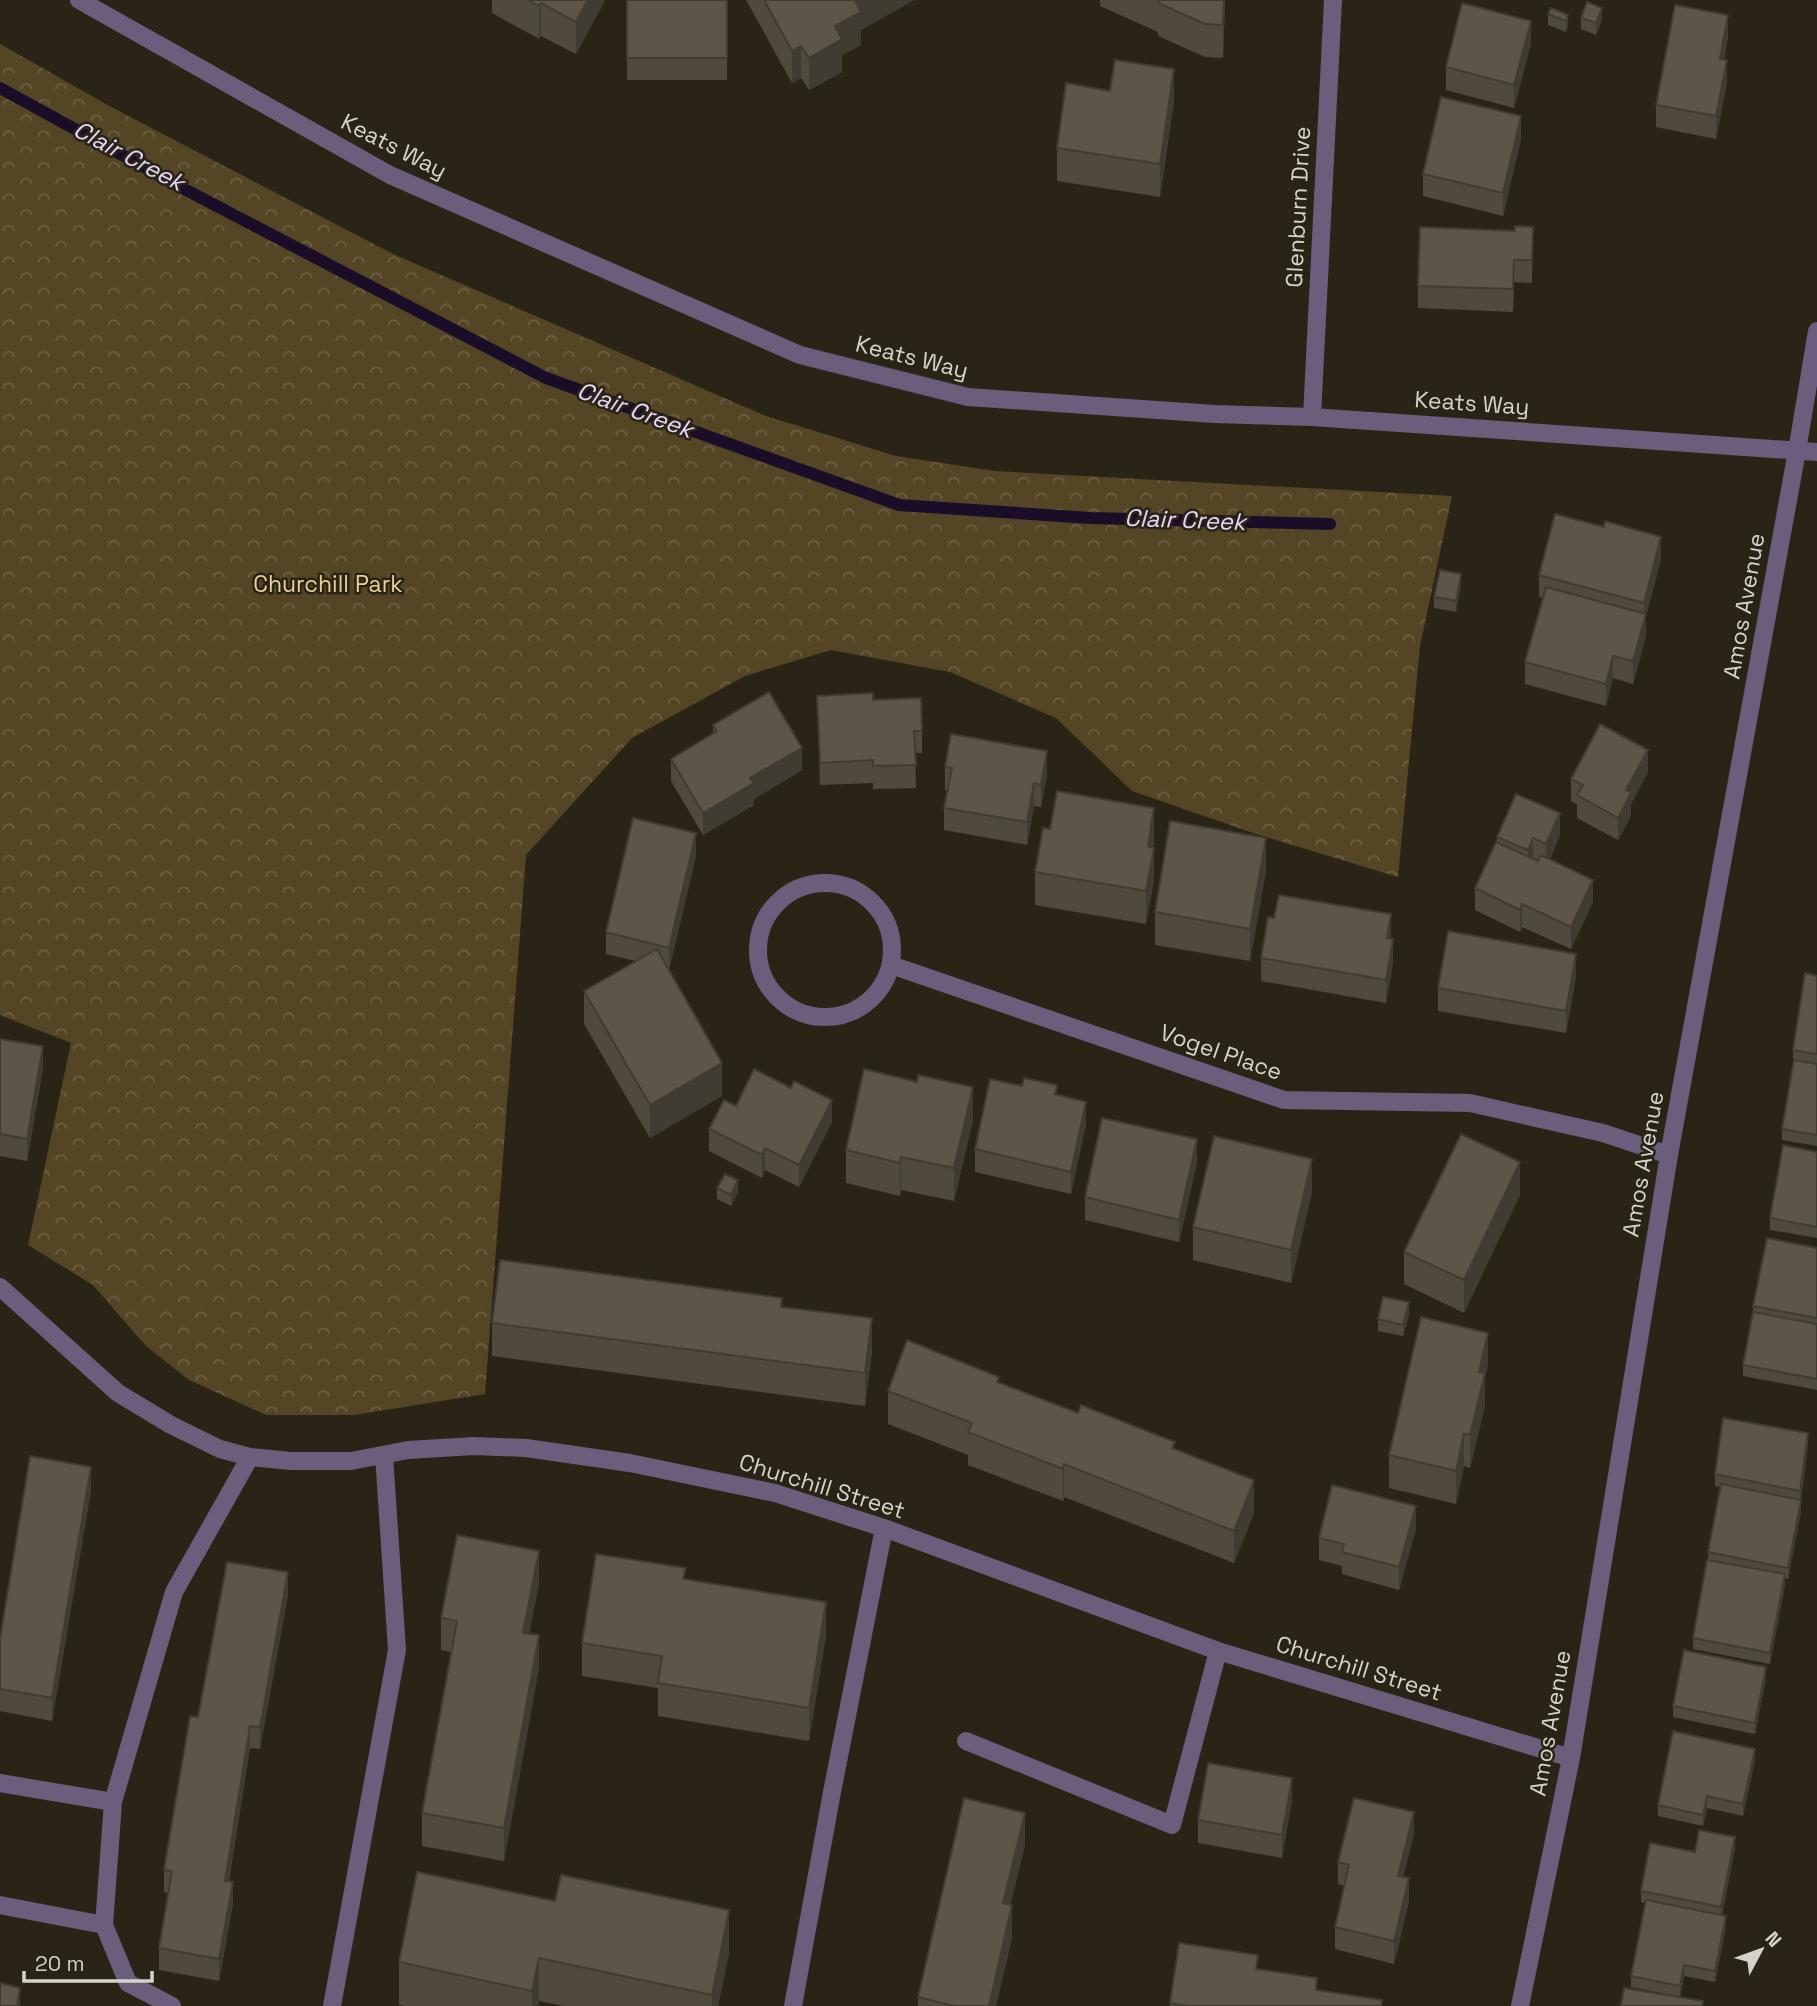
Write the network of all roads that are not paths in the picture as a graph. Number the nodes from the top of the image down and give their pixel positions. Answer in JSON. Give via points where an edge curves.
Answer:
{"nodes":[{"id":1,"x":79,"y":0,"type":"edge"},
{"id":2,"x":1333,"y":0,"type":"edge"},
{"id":3,"x":1817,"y":331,"type":"edge"},
{"id":4,"x":1311,"y":417,"type":"junction"},
{"id":5,"x":1797,"y":451,"type":"junction"},
{"id":6,"x":1817,"y":452,"type":"edge"},
{"id":7,"x":891,"y":965,"type":"junction"},
{"id":8,"x":1669,"y":1155,"type":"junction"},
{"id":9,"x":0,"y":1287,"type":"edge"},
{"id":10,"x":384,"y":1455,"type":"junction"},
{"id":11,"x":250,"y":1457,"type":"junction"},
{"id":12,"x":884,"y":1528,"type":"junction"},
{"id":13,"x":1218,"y":1651,"type":"junction"},
{"id":14,"x":966,"y":1741,"type":"dead end"},
{"id":15,"x":1571,"y":1758,"type":"junction"},
{"id":16,"x":0,"y":1783,"type":"edge"},
{"id":17,"x":113,"y":1802,"type":"junction"},
{"id":18,"x":0,"y":1905,"type":"edge"},
{"id":19,"x":104,"y":1925,"type":"junction"},
{"id":20,"x":172,"y":2006,"type":"edge"},
{"id":21,"x":332,"y":2006,"type":"edge"},
{"id":22,"x":793,"y":2006,"type":"edge"},
{"id":23,"x":1520,"y":2006,"type":"edge"}],
"edges":[{"from":1,"to":4,"type":"street","name":"Keats Way","via":[[390,175],[800,355],[968,397]]},
{"from":2,"to":4,"type":"street","name":"Glenburn Drive"},
{"from":3,"to":5,"type":"street","name":"Amos Avenue"},
{"from":4,"to":5,"type":"street","name":"Keats Way"},
{"from":5,"to":6,"type":"street","name":"Keats Way"},
{"from":5,"to":8,"type":"street","name":"Amos Avenue"},
{"from":7,"to":7,"type":"street","via":[[888,925],[864,895],[843,885],[826,883],[791,891],[768,913],[758,944],[760,971],[776,997],[807,1015],[844,1015],[873,997]]},
{"from":7,"to":8,"type":"street","name":"Vogel Place","via":[[1284,1100],[1470,1103],[1603,1133]]},
{"from":8,"to":15,"type":"street","name":"Amos Avenue"},
{"from":9,"to":11,"type":"street","name":"Churchill Street","via":[[118,1393],[171,1425]]},
{"from":10,"to":11,"type":"street","name":"Churchill Street","via":[[351,1461]]},
{"from":10,"to":12,"type":"street","name":"Churchill Street","via":[[474,1446],[591,1457],[775,1493]]},
{"from":10,"to":21,"type":"street","via":[[397,1650]]},
{"from":11,"to":17,"type":"street","via":[[174,1592]]},
{"from":12,"to":13,"type":"street","name":"Churchill Street"},
{"from":12,"to":22,"type":"street"},
{"from":13,"to":14,"type":"street","via":[[1172,1825]]},
{"from":13,"to":15,"type":"street","name":"Churchill Street"},
{"from":15,"to":23,"type":"street","name":"Amos Avenue"},
{"from":16,"to":17,"type":"street"},
{"from":17,"to":19,"type":"street"},
{"from":18,"to":19,"type":"street"},
{"from":19,"to":20,"type":"street","via":[[128,1983]]}]}
